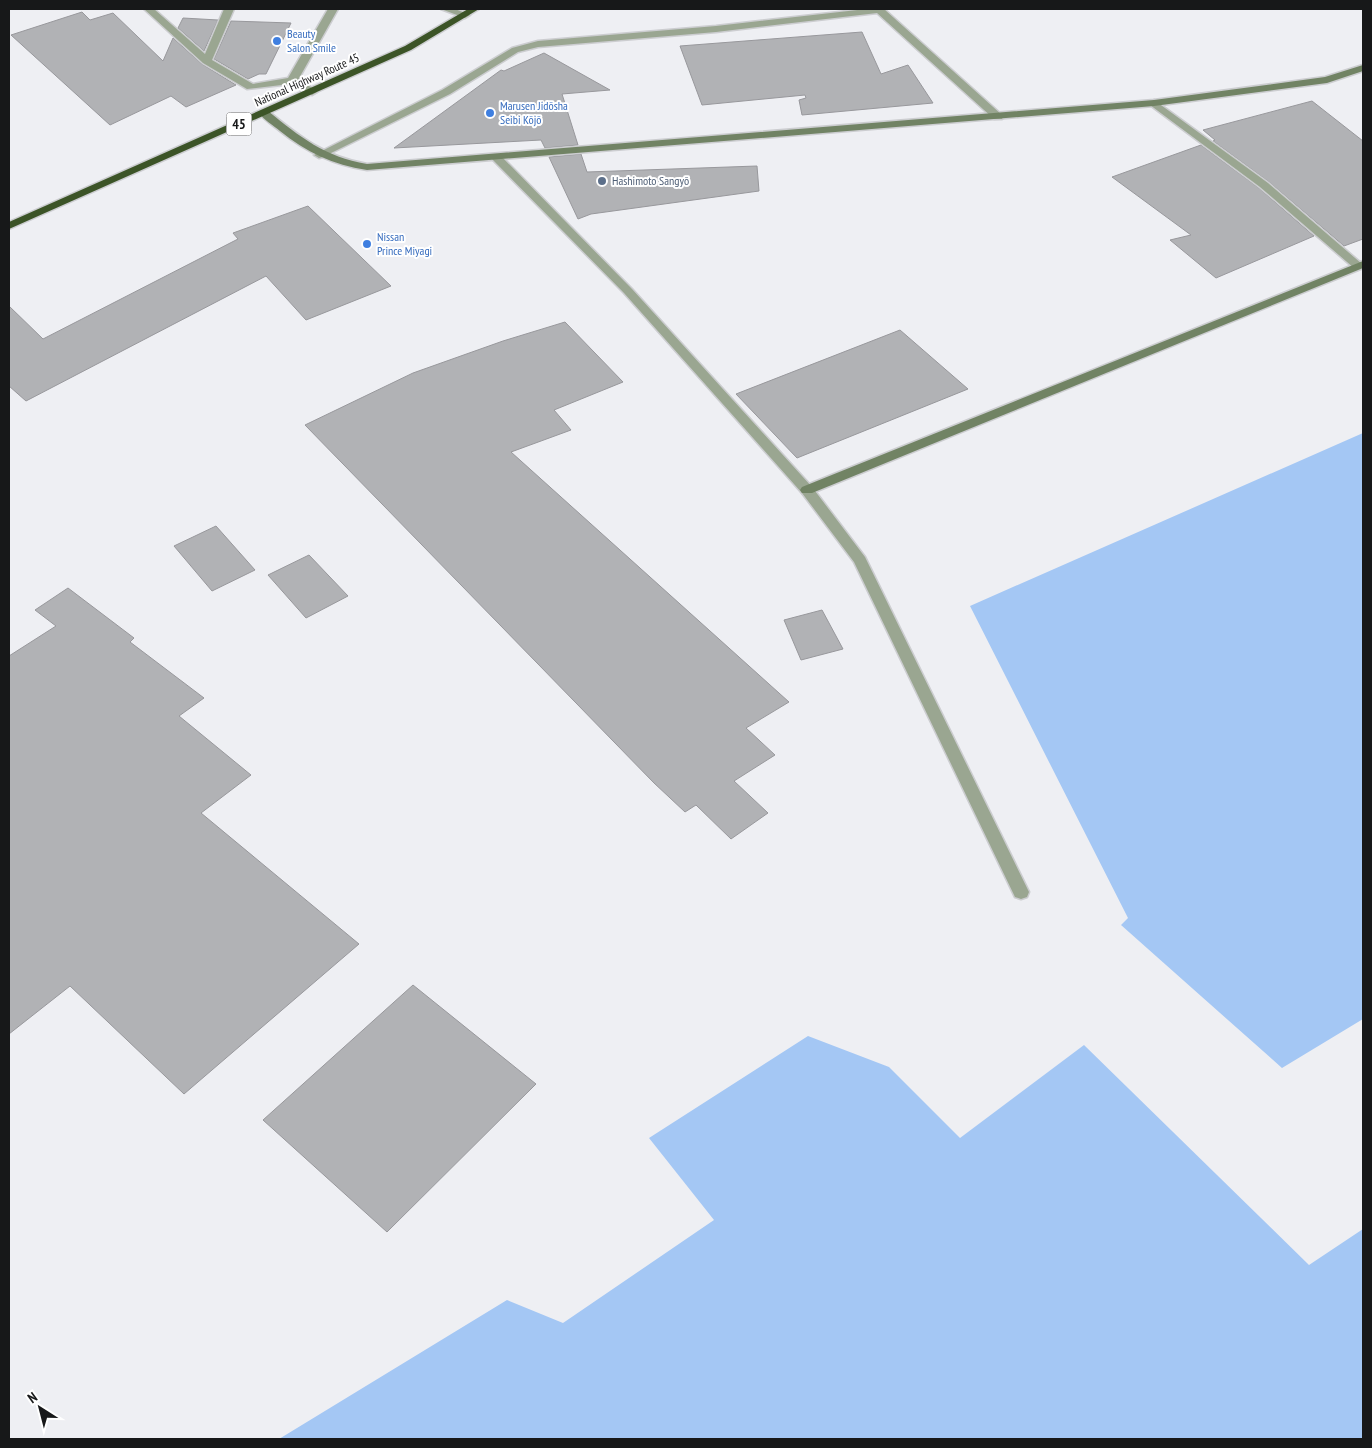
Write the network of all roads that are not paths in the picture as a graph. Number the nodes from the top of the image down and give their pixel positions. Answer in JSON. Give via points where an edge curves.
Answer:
{"nodes":[{"id":1,"x":148,"y":9,"type":"edge"},
{"id":2,"x":229,"y":9,"type":"edge"},
{"id":3,"x":334,"y":9,"type":"edge"},
{"id":4,"x":446,"y":9,"type":"edge"},
{"id":5,"x":879,"y":9,"type":"edge"},
{"id":6,"x":470,"y":12,"type":"edge"},
{"id":7,"x":207,"y":61,"type":"junction"},
{"id":8,"x":1363,"y":68,"type":"edge"},
{"id":9,"x":292,"y":81,"type":"junction"},
{"id":10,"x":312,"y":92,"type":"junction"},
{"id":11,"x":1154,"y":103,"type":"junction"},
{"id":12,"x":264,"y":113,"type":"junction"},
{"id":13,"x":998,"y":117,"type":"junction"},
{"id":14,"x":319,"y":155,"type":"junction"},
{"id":15,"x":496,"y":157,"type":"junction"},
{"id":16,"x":9,"y":226,"type":"edge"},
{"id":17,"x":1361,"y":265,"type":"edge"},
{"id":18,"x":808,"y":490,"type":"junction"},
{"id":19,"x":1021,"y":892,"type":"dead end"}],
"edges":[{"from":1,"to":7,"type":"street"},
{"from":2,"to":7,"type":"street"},
{"from":3,"to":9,"type":"street"},
{"from":4,"to":6,"type":"street"},
{"from":5,"to":13,"type":"street"},
{"from":5,"to":14,"type":"street","via":[[716,29],[538,44],[515,50],[446,92]]},
{"from":6,"to":10,"type":"highway","name":"National Highway Route 45","number":"45","via":[[408,48]]},
{"from":7,"to":9,"type":"street","via":[[251,87]]},
{"from":8,"to":11,"type":"street","via":[[1327,80]]},
{"from":9,"to":10,"type":"street"},
{"from":10,"to":12,"type":"highway","name":"National Highway Route 45","number":"45"},
{"from":11,"to":13,"type":"street"},
{"from":11,"to":17,"type":"street","via":[[1264,185]]},
{"from":12,"to":14,"type":"street"},
{"from":12,"to":16,"type":"highway","name":"National Highway Route 45","number":"45"},
{"from":13,"to":15,"type":"street"},
{"from":14,"to":15,"type":"street","via":[[347,165],[367,167]]},
{"from":15,"to":18,"type":"street","via":[[628,291]]},
{"from":17,"to":18,"type":"street"},
{"from":18,"to":19,"type":"street","via":[[860,560]]}]}
